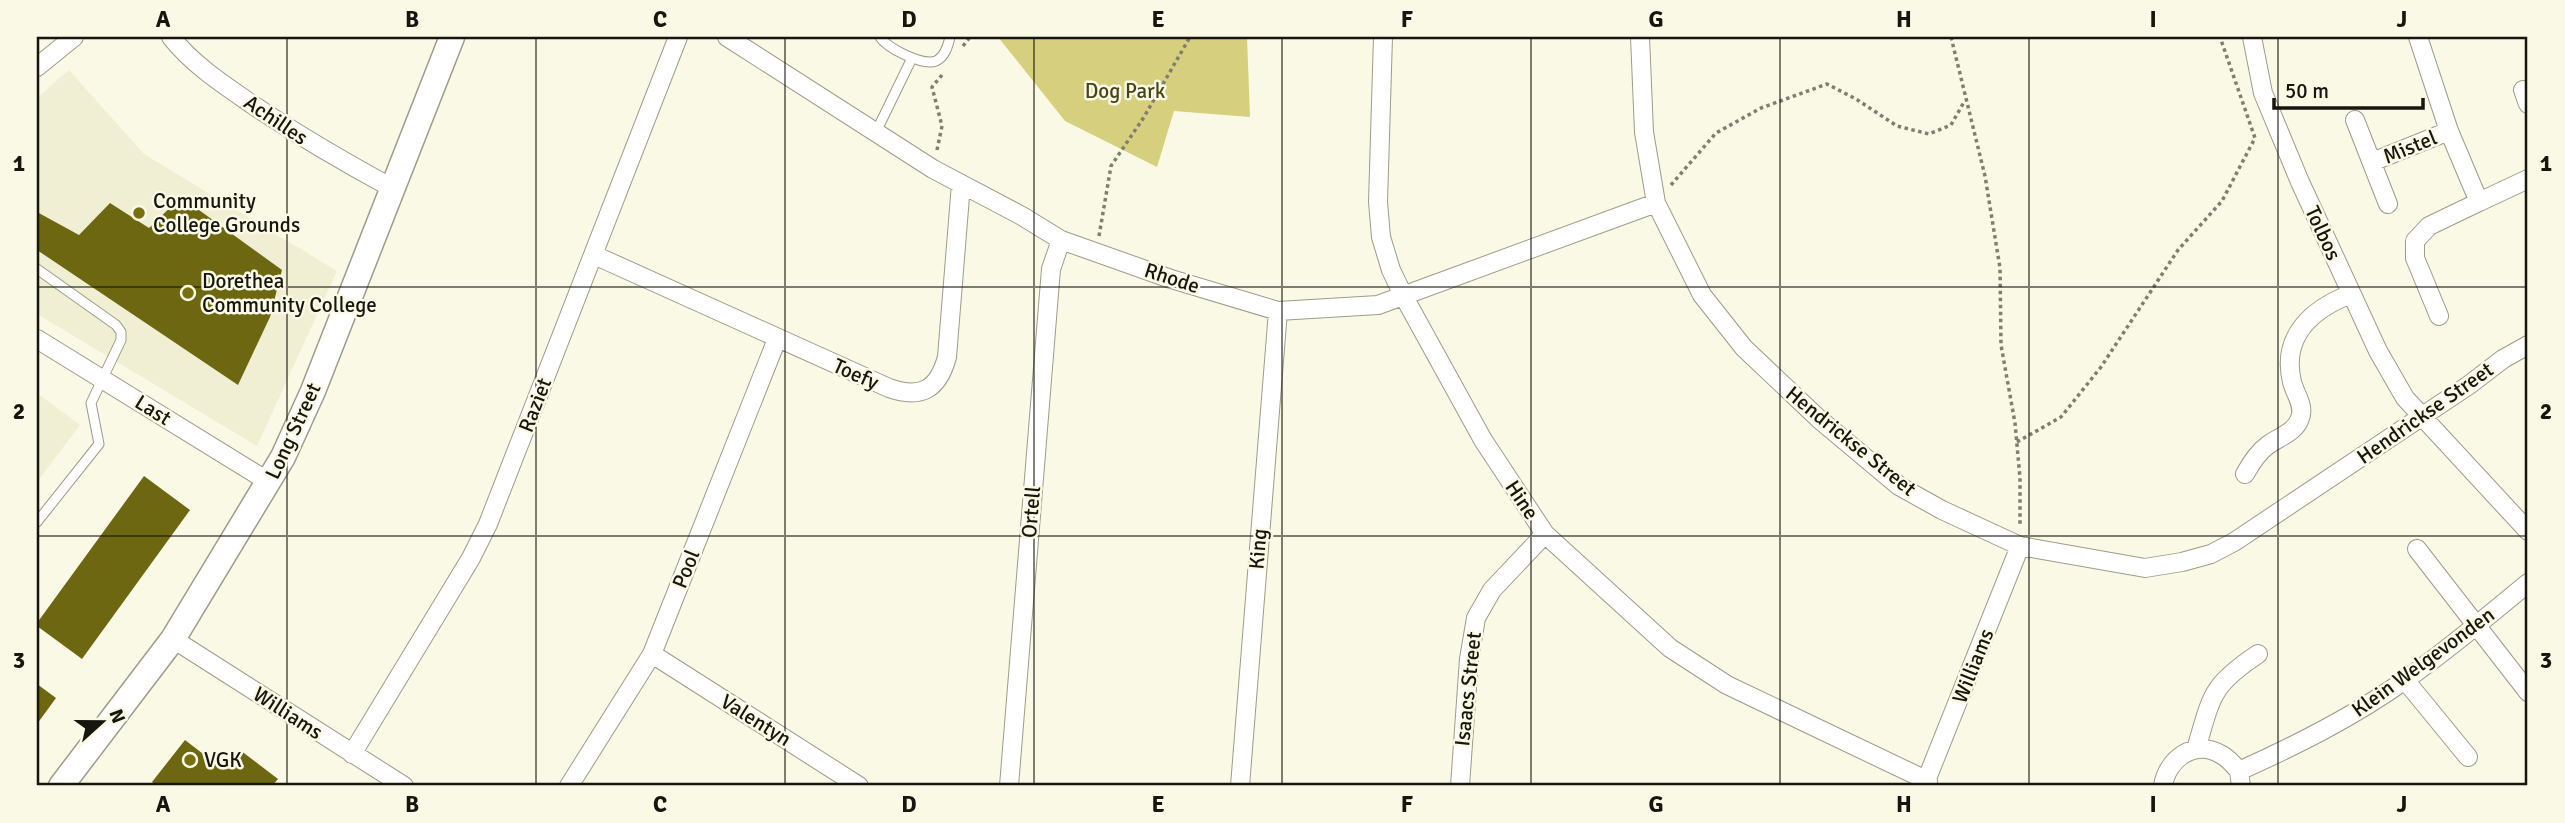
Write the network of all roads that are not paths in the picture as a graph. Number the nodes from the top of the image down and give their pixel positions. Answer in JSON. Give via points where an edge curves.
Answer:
{"nodes":[{"id":1,"x":74,"y":37,"type":"edge"},
{"id":2,"x":171,"y":37,"type":"edge"},
{"id":3,"x":452,"y":37,"type":"edge"},
{"id":4,"x":678,"y":37,"type":"edge"},
{"id":5,"x":727,"y":37,"type":"edge"},
{"id":6,"x":880,"y":37,"type":"edge"},
{"id":7,"x":950,"y":37,"type":"edge"},
{"id":8,"x":1382,"y":37,"type":"edge"},
{"id":9,"x":1640,"y":37,"type":"edge"},
{"id":10,"x":2252,"y":37,"type":"edge"},
{"id":11,"x":2418,"y":37,"type":"edge"},
{"id":12,"x":912,"y":58,"type":"junction"},
{"id":13,"x":37,"y":67,"type":"edge"},
{"id":14,"x":2355,"y":120,"type":"dead end"},
{"id":15,"x":2448,"y":131,"type":"junction"},
{"id":16,"x":876,"y":132,"type":"junction"},
{"id":17,"x":2372,"y":162,"type":"junction"},
{"id":18,"x":2528,"y":178,"type":"edge"},
{"id":19,"x":961,"y":184,"type":"junction"},
{"id":20,"x":392,"y":188,"type":"junction"},
{"id":21,"x":2479,"y":202,"type":"junction"},
{"id":22,"x":1656,"y":203,"type":"junction"},
{"id":23,"x":2388,"y":204,"type":"dead end"},
{"id":24,"x":1061,"y":240,"type":"junction"},
{"id":25,"x":594,"y":255,"type":"junction"},
{"id":26,"x":37,"y":269,"type":"edge"},
{"id":27,"x":2351,"y":294,"type":"junction"},
{"id":28,"x":1403,"y":295,"type":"junction"},
{"id":29,"x":1278,"y":311,"type":"junction"},
{"id":30,"x":2439,"y":316,"type":"dead end"},
{"id":31,"x":37,"y":339,"type":"edge"},
{"id":32,"x":777,"y":339,"type":"junction"},
{"id":33,"x":2528,"y":345,"type":"edge"},
{"id":34,"x":103,"y":380,"type":"junction"},
{"id":35,"x":2423,"y":416,"type":"junction"},
{"id":36,"x":2245,"y":474,"type":"dead end"},
{"id":37,"x":269,"y":482,"type":"junction"},
{"id":38,"x":37,"y":522,"type":"edge"},
{"id":39,"x":2528,"y":531,"type":"edge"},
{"id":40,"x":1545,"y":534,"type":"junction"},
{"id":41,"x":2020,"y":546,"type":"junction"},
{"id":42,"x":2417,"y":548,"type":"dead end"},
{"id":43,"x":2528,"y":583,"type":"edge"},
{"id":44,"x":2476,"y":625,"type":"junction"},
{"id":45,"x":173,"y":639,"type":"junction"},
{"id":46,"x":652,"y":654,"type":"junction"},
{"id":47,"x":2258,"y":654,"type":"dead end"},
{"id":48,"x":2404,"y":680,"type":"junction"},
{"id":49,"x":2528,"y":692,"type":"edge"},
{"id":50,"x":2196,"y":749,"type":"junction"},
{"id":51,"x":352,"y":754,"type":"junction"},
{"id":52,"x":2468,"y":757,"type":"dead end"},
{"id":53,"x":2240,"y":779,"type":"edge"},
{"id":54,"x":1926,"y":784,"type":"edge"},
{"id":55,"x":61,"y":786,"type":"edge"},
{"id":56,"x":404,"y":786,"type":"edge"},
{"id":57,"x":569,"y":786,"type":"edge"},
{"id":58,"x":859,"y":786,"type":"edge"},
{"id":59,"x":1009,"y":786,"type":"edge"},
{"id":60,"x":1240,"y":786,"type":"edge"},
{"id":61,"x":1460,"y":786,"type":"edge"},
{"id":62,"x":2162,"y":786,"type":"edge"}],
"edges":[{"from":1,"to":13,"type":"street"},
{"from":2,"to":20,"type":"street","name":"Achilles","via":[[205,71],[242,98],[311,144]]},
{"from":3,"to":20,"type":"street","name":"Long Street"},
{"from":4,"to":25,"type":"street","name":"Raziet"},
{"from":5,"to":16,"type":"street","name":"Rhode"},
{"from":6,"to":12,"type":"lane"},
{"from":7,"to":12,"type":"lane","via":[[939,60]]},
{"from":8,"to":28,"type":"street","name":"Hine","via":[[1379,214],[1391,270]]},
{"from":9,"to":22,"type":"street","name":"Hendrickse Street","via":[[1644,132]]},
{"from":10,"to":27,"type":"street","name":"Tolbos","via":[[2263,93]]},
{"from":11,"to":15,"type":"street"},
{"from":12,"to":16,"type":"lane"},
{"from":14,"to":17,"type":"street"},
{"from":15,"to":17,"type":"street","name":"Mistel"},
{"from":15,"to":21,"type":"street"},
{"from":16,"to":19,"type":"street","name":"Rhode"},
{"from":17,"to":23,"type":"street"},
{"from":18,"to":21,"type":"street"},
{"from":19,"to":24,"type":"street","name":"Rhode"},
{"from":19,"to":32,"type":"street","name":"Toefy","via":[[947,358],[942,376],[931,387],[901,392]]},
{"from":20,"to":37,"type":"street","name":"Long Street","via":[[313,391]]},
{"from":21,"to":30,"type":"street","via":[[2429,226],[2415,241],[2415,258]]},
{"from":22,"to":28,"type":"street","name":"Rhode"},
{"from":22,"to":41,"type":"street","name":"Hendrickse Street","via":[[1702,295],[1762,366],[1899,486]]},
{"from":24,"to":29,"type":"street","name":"Rhode"},
{"from":24,"to":59,"type":"street","name":"Ortell","via":[[1051,269]]},
{"from":25,"to":32,"type":"street","name":"Toefy"},
{"from":25,"to":51,"type":"street","name":"Raziet","via":[[488,524]]},
{"from":26,"to":34,"type":"lane","via":[[119,328],[119,348]]},
{"from":27,"to":35,"type":"street","name":"Tolbos","via":[[2393,380]]},
{"from":27,"to":36,"type":"street","via":[[2315,312],[2298,334],[2291,367],[2300,421],[2267,446]]},
{"from":28,"to":29,"type":"street","name":"Rhode","via":[[1378,305]]},
{"from":28,"to":40,"type":"street","name":"Hine","via":[[1483,440]]},
{"from":29,"to":60,"type":"street","name":"King"},
{"from":31,"to":34,"type":"street","name":"Last"},
{"from":32,"to":46,"type":"street","name":"Pool"},
{"from":33,"to":35,"type":"street","name":"Hendrickse Street"},
{"from":34,"to":37,"type":"street","name":"Last"},
{"from":34,"to":38,"type":"lane","via":[[91,403],[99,444]]},
{"from":35,"to":39,"type":"street"},
{"from":35,"to":41,"type":"street","name":"Hendrickse Street","via":[[2211,554],[2145,568]]},
{"from":37,"to":45,"type":"street","name":"Long Street"},
{"from":40,"to":54,"type":"street","name":"Hine","via":[[1699,669]]},
{"from":40,"to":61,"type":"street","name":"Isaacs Street","via":[[1492,590],[1476,618]]},
{"from":41,"to":54,"type":"street","name":"Williams"},
{"from":42,"to":44,"type":"street"},
{"from":43,"to":44,"type":"street","name":"Klein Welgevonden"},
{"from":44,"to":48,"type":"street","name":"Klein Welgevonden"},
{"from":44,"to":49,"type":"street"},
{"from":45,"to":51,"type":"street","name":"Williams"},
{"from":45,"to":55,"type":"street","name":"Long Street"},
{"from":46,"to":57,"type":"street","name":"Pool"},
{"from":46,"to":58,"type":"street","name":"Valentyn"},
{"from":47,"to":50,"type":"street","via":[[2228,675],[2213,695]]},
{"from":48,"to":52,"type":"street"},
{"from":48,"to":53,"type":"street","name":"Klein Welgevonden"},
{"from":50,"to":53,"type":"street","via":[[2221,754]]},
{"from":50,"to":62,"type":"street","via":[[2173,761]]},
{"from":51,"to":56,"type":"street","name":"Williams"}]}
